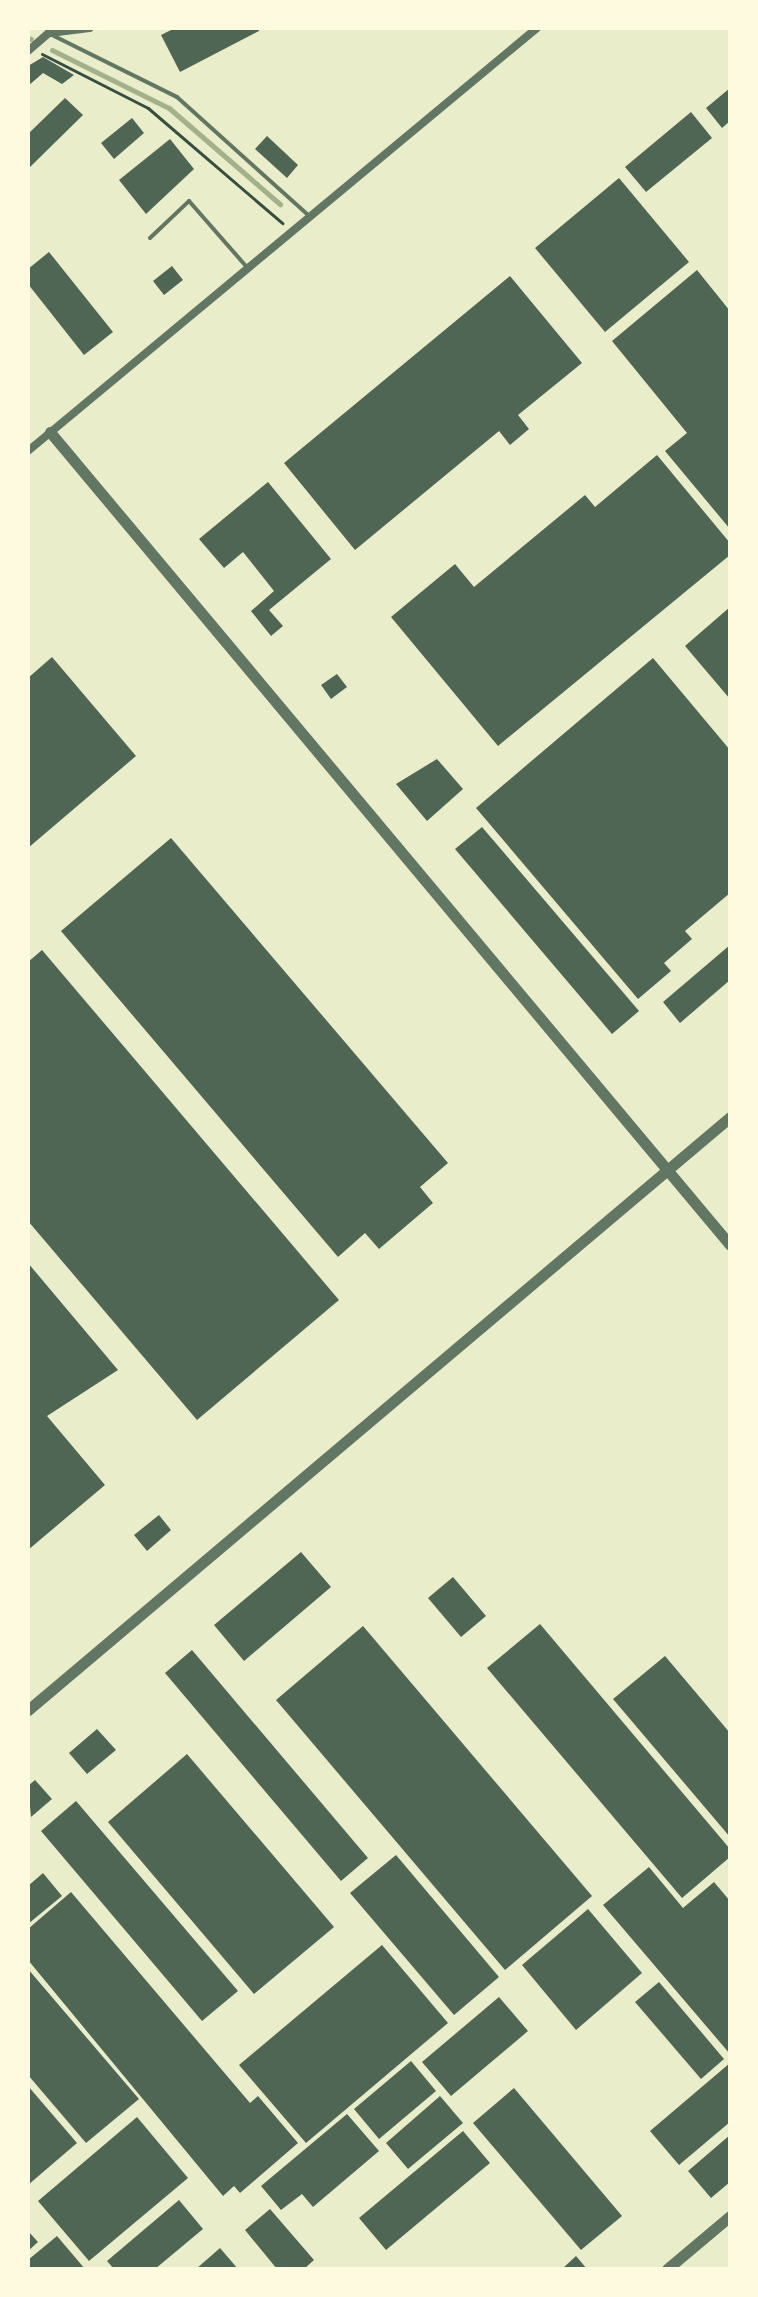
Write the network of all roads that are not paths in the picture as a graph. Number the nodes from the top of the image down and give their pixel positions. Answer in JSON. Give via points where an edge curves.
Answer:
{"nodes":[{"id":1,"x":90,"y":28,"type":"edge"},
{"id":2,"x":537,"y":28,"type":"edge"},
{"id":3,"x":49,"y":33,"type":"junction"},
{"id":4,"x":30,"y":50,"type":"edge"},
{"id":5,"x":307,"y":214,"type":"junction"},
{"id":6,"x":150,"y":238,"type":"dead end"},
{"id":7,"x":246,"y":266,"type":"junction"},
{"id":8,"x":50,"y":432,"type":"junction"},
{"id":9,"x":28,"y":451,"type":"edge"},
{"id":10,"x":730,"y":1117,"type":"edge"},
{"id":11,"x":667,"y":1169,"type":"junction"},
{"id":12,"x":730,"y":1245,"type":"edge"},
{"id":13,"x":28,"y":1710,"type":"edge"},
{"id":14,"x":730,"y":2216,"type":"edge"},
{"id":15,"x":667,"y":2269,"type":"edge"}],
"edges":[{"from":1,"to":3,"type":"street"},
{"from":2,"to":5,"type":"street"},
{"from":3,"to":4,"type":"street"},
{"from":3,"to":5,"type":"lane","via":[[177,97]]},
{"from":5,"to":7,"type":"street"},
{"from":6,"to":7,"type":"lane","via":[[189,201]]},
{"from":7,"to":8,"type":"street"},
{"from":8,"to":9,"type":"street"},
{"from":8,"to":11,"type":"street"},
{"from":10,"to":11,"type":"street"},
{"from":11,"to":12,"type":"street"},
{"from":11,"to":13,"type":"street"},
{"from":14,"to":15,"type":"street"}]}
